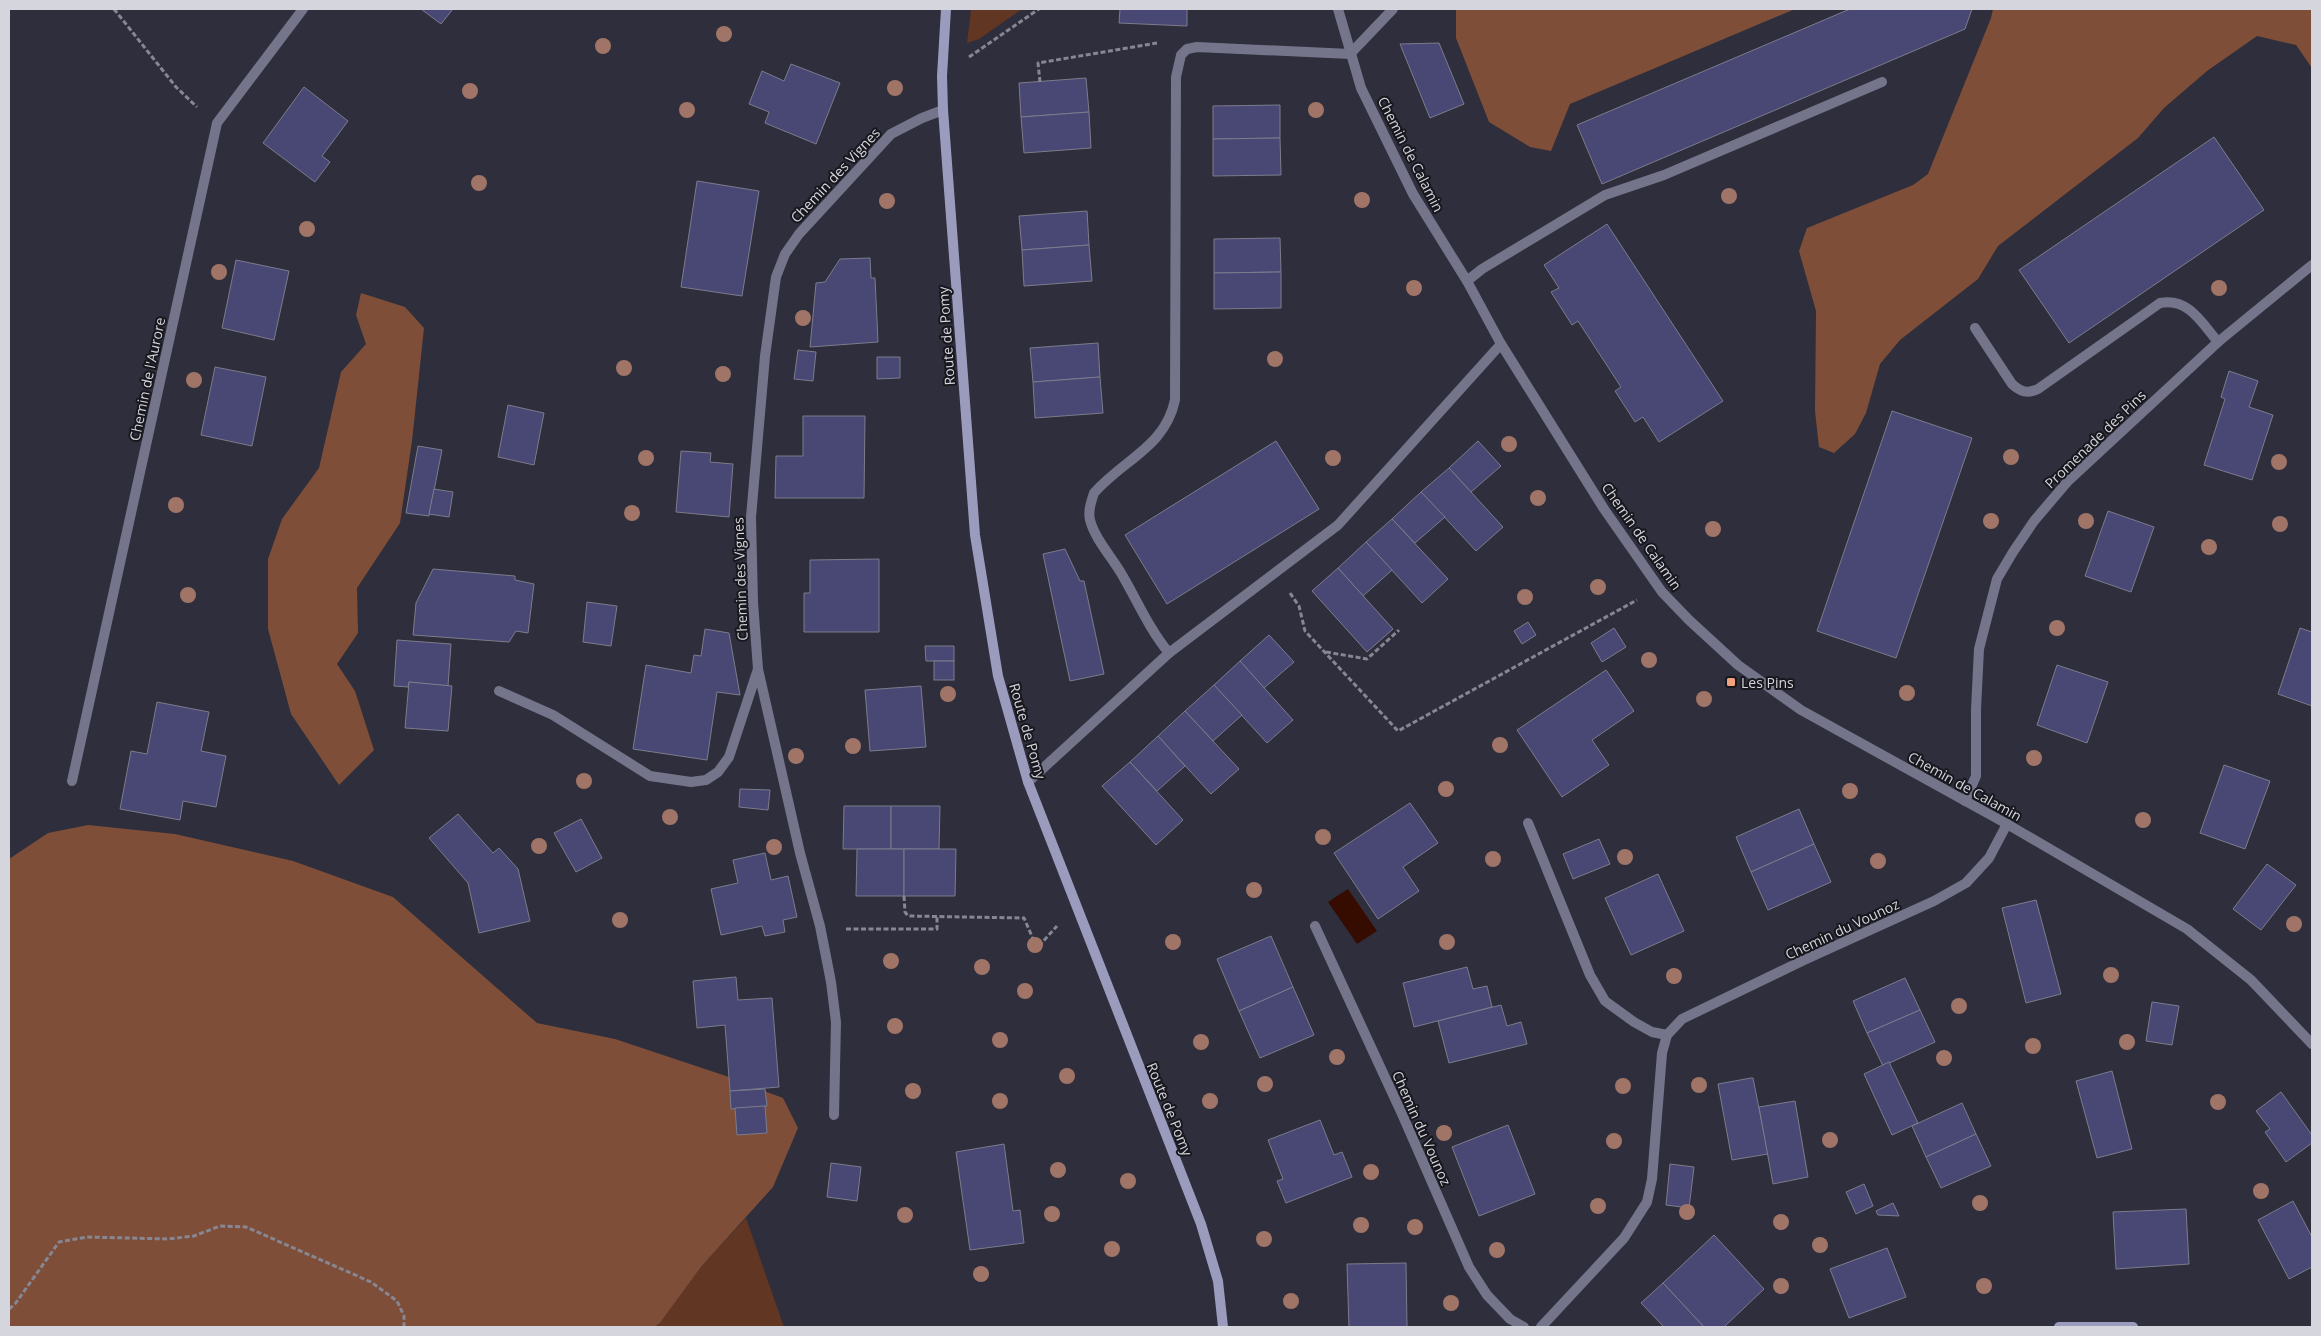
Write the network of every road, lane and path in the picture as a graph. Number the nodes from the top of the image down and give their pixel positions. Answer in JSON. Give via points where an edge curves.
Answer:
{"nodes":[{"id":1,"x":114,"y":9,"type":"edge"},
{"id":2,"x":303,"y":9,"type":"edge"},
{"id":3,"x":946,"y":9,"type":"edge"},
{"id":4,"x":1039,"y":9,"type":"edge"},
{"id":5,"x":1338,"y":9,"type":"edge"},
{"id":6,"x":1393,"y":9,"type":"edge"},
{"id":7,"x":1187,"y":49,"type":"junction"},
{"id":8,"x":1350,"y":54,"type":"junction"},
{"id":9,"x":942,"y":76,"type":"junction"},
{"id":10,"x":1040,"y":82,"type":"dead end"},
{"id":11,"x":1882,"y":82,"type":"dead end"},
{"id":12,"x":943,"y":110,"type":"junction"},
{"id":13,"x":217,"y":123,"type":"junction"},
{"id":14,"x":2312,"y":265,"type":"edge"},
{"id":15,"x":1467,"y":281,"type":"junction"},
{"id":16,"x":1975,"y":328,"type":"dead end"},
{"id":17,"x":2218,"y":342,"type":"junction"},
{"id":18,"x":1501,"y":344,"type":"junction"},
{"id":19,"x":1286,"y":587,"type":"dead end"},
{"id":20,"x":1642,"y":598,"type":"dead end"},
{"id":21,"x":1399,"y":630,"type":"dead end"},
{"id":22,"x":1325,"y":652,"type":"junction"},
{"id":23,"x":1169,"y":653,"type":"junction"},
{"id":24,"x":758,"y":669,"type":"junction"},
{"id":25,"x":499,"y":691,"type":"dead end"},
{"id":26,"x":72,"y":781,"type":"dead end"},
{"id":27,"x":1028,"y":782,"type":"junction"},
{"id":28,"x":1965,"y":801,"type":"junction"},
{"id":29,"x":1528,"y":823,"type":"dead end"},
{"id":30,"x":2007,"y":824,"type":"junction"},
{"id":31,"x":904,"y":896,"type":"dead end"},
{"id":32,"x":1075,"y":905,"type":"junction"},
{"id":33,"x":937,"y":916,"type":"junction"},
{"id":34,"x":1315,"y":926,"type":"dead end"},
{"id":35,"x":840,"y":929,"type":"dead end"},
{"id":36,"x":1667,"y":1035,"type":"junction"},
{"id":37,"x":2312,"y":1044,"type":"edge"},
{"id":38,"x":834,"y":1115,"type":"dead end"},
{"id":39,"x":9,"y":1309,"type":"edge"},
{"id":40,"x":404,"y":1327,"type":"edge"},
{"id":41,"x":1223,"y":1327,"type":"edge"},
{"id":42,"x":1524,"y":1327,"type":"edge"},
{"id":43,"x":1541,"y":1327,"type":"edge"},
{"id":44,"x":2059,"y":1327,"type":"edge"},
{"id":45,"x":2133,"y":1327,"type":"edge"}],
"edges":[{"from":1,"to":13,"type":"path","via":[[176,87]]},
{"from":2,"to":13,"type":"street","name":"Chemin de l'Aurore"},
{"from":3,"to":9,"type":"main road","name":"Route de Pomy"},
{"from":4,"to":9,"type":"path"},
{"from":5,"to":8,"type":"street","name":"Chemin de Calamin"},
{"from":6,"to":8,"type":"street"},
{"from":7,"to":8,"type":"street"},
{"from":7,"to":10,"type":"path","via":[[1164,42],[1038,63]]},
{"from":7,"to":23,"type":"street","via":[[1181,55],[1176,77],[1175,400],[1165,429],[1094,493],[1089,518],[1156,638]]},
{"from":8,"to":15,"type":"street","name":"Chemin de Calamin","via":[[1361,88],[1413,194]]},
{"from":9,"to":12,"type":"main road","name":"Route de Pomy"},
{"from":11,"to":15,"type":"street","via":[[1664,175],[1605,195]]},
{"from":12,"to":24,"type":"street","name":"Chemin des Vignes","via":[[891,134],[799,234],[785,254],[776,277],[765,356],[751,517]]},
{"from":12,"to":27,"type":"main road","name":"Route de Pomy","via":[[975,535],[998,676]]},
{"from":13,"to":26,"type":"street","name":"Chemin de l'Aurore"},
{"from":14,"to":17,"type":"street","name":"Promenade des Pins"},
{"from":15,"to":18,"type":"street","name":"Chemin de Calamin"},
{"from":16,"to":17,"type":"street","via":[[2012,384],[2020,391],[2030,393],[2160,303],[2169,301],[2187,307]]},
{"from":17,"to":28,"type":"street","name":"Promenade des Pins","via":[[2068,481],[2034,521],[1997,580],[1980,650],[1976,776]]},
{"from":18,"to":23,"type":"street","via":[[1338,526]]},
{"from":18,"to":28,"type":"street","name":"Chemin de Calamin","via":[[1604,509],[1662,592],[1689,620],[1738,665],[1801,710]]},
{"from":19,"to":22,"type":"path","via":[[1299,606],[1305,631]]},
{"from":20,"to":22,"type":"path","via":[[1398,731]]},
{"from":21,"to":22,"type":"path","via":[[1367,659]]},
{"from":23,"to":27,"type":"street"},
{"from":24,"to":25,"type":"street","via":[[729,757],[718,772],[706,780],[691,782],[650,776],[553,716]]},
{"from":24,"to":38,"type":"street","name":"Chemin des Vignes","via":[[831,982],[836,1022]]},
{"from":27,"to":32,"type":"main road","name":"Route de Pomy"},
{"from":28,"to":30,"type":"street","name":"Chemin de Calamin"},
{"from":29,"to":36,"type":"street","via":[[1590,975],[1605,1001],[1652,1032]]},
{"from":30,"to":36,"type":"street","name":"Chemin du Vounoz","via":[[1990,858],[1966,883],[1682,1020]]},
{"from":30,"to":37,"type":"street","name":"Chemin de Calamin","via":[[2187,929],[2251,980]]},
{"from":31,"to":33,"type":"path","via":[[908,916]]},
{"from":32,"to":33,"type":"path","via":[[1038,948],[1024,918]]},
{"from":32,"to":41,"type":"main road","name":"Route de Pomy","via":[[1200,1224],[1218,1281]]},
{"from":33,"to":35,"type":"path","via":[[937,930]]},
{"from":34,"to":42,"type":"street","name":"Chemin du Vounoz","via":[[1468,1267],[1487,1295],[1510,1319]]},
{"from":36,"to":43,"type":"street","via":[[1662,1054],[1652,1179],[1647,1202],[1624,1238]]},
{"from":39,"to":40,"type":"path","via":[[59,1242],[87,1237],[168,1240],[194,1236],[220,1226],[246,1227],[370,1282],[397,1301],[404,1316]]},
{"from":44,"to":45,"type":"main road"}]}
